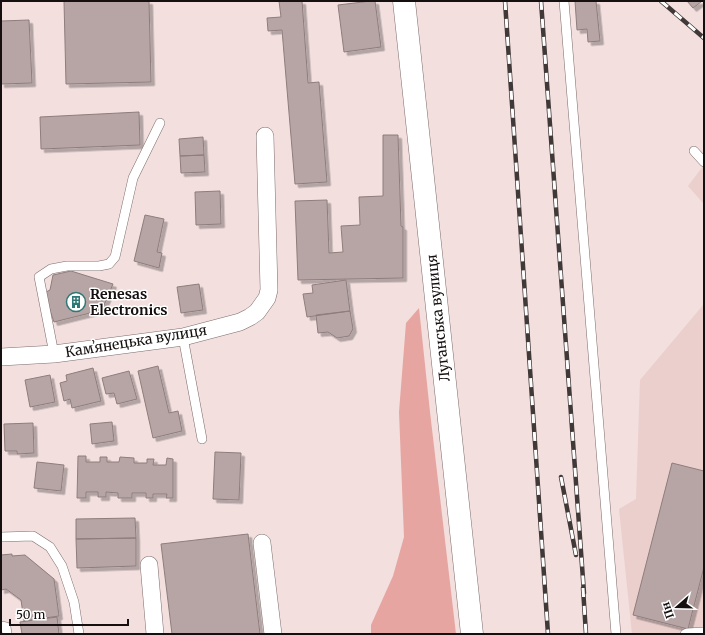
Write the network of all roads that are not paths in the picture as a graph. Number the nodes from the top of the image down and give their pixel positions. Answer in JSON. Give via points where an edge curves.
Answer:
{"nodes":[{"id":1,"x":404,"y":1,"type":"edge"},
{"id":2,"x":564,"y":1,"type":"edge"},
{"id":3,"x":160,"y":123,"type":"dead end"},
{"id":4,"x":265,"y":136,"type":"dead end"},
{"id":5,"x":694,"y":151,"type":"dead end"},
{"id":6,"x":704,"y":162,"type":"edge"},
{"id":7,"x":183,"y":337,"type":"junction"},
{"id":8,"x":54,"y":354,"type":"junction"},
{"id":9,"x":1,"y":357,"type":"edge"},
{"id":10,"x":202,"y":439,"type":"dead end"},
{"id":11,"x":1,"y":537,"type":"edge"},
{"id":12,"x":262,"y":542,"type":"dead end"},
{"id":13,"x":148,"y":565,"type":"dead end"},
{"id":14,"x":1,"y":626,"type":"edge"},
{"id":15,"x":704,"y":632,"type":"edge"},
{"id":16,"x":7,"y":634,"type":"edge"},
{"id":17,"x":79,"y":634,"type":"edge"},
{"id":18,"x":155,"y":634,"type":"edge"},
{"id":19,"x":273,"y":634,"type":"edge"},
{"id":20,"x":472,"y":634,"type":"edge"},
{"id":21,"x":616,"y":634,"type":"edge"},
{"id":22,"x":685,"y":634,"type":"edge"}],
"edges":[{"from":1,"to":20,"type":"main road","name":"Луганська вулиця"},
{"from":2,"to":21,"type":"lane"},
{"from":3,"to":8,"type":"lane","via":[[133,178],[116,257],[109,264],[99,266],[51,268],[39,277]]},
{"from":4,"to":7,"type":"street","name":"Камʼянецька вулиця","via":[[269,290],[267,298],[257,312],[240,322]]},
{"from":5,"to":6,"type":"lane"},
{"from":7,"to":8,"type":"street","name":"Камʼянецька вулиця"},
{"from":7,"to":10,"type":"lane"},
{"from":8,"to":9,"type":"street","name":"Камʼянецька вулиця"},
{"from":11,"to":17,"type":"lane","via":[[33,536],[50,547],[62,566],[74,602]]},
{"from":12,"to":19,"type":"street"},
{"from":13,"to":18,"type":"street"},
{"from":14,"to":16,"type":"lane","via":[[6,627]]},
{"from":15,"to":22,"type":"lane"}]}
